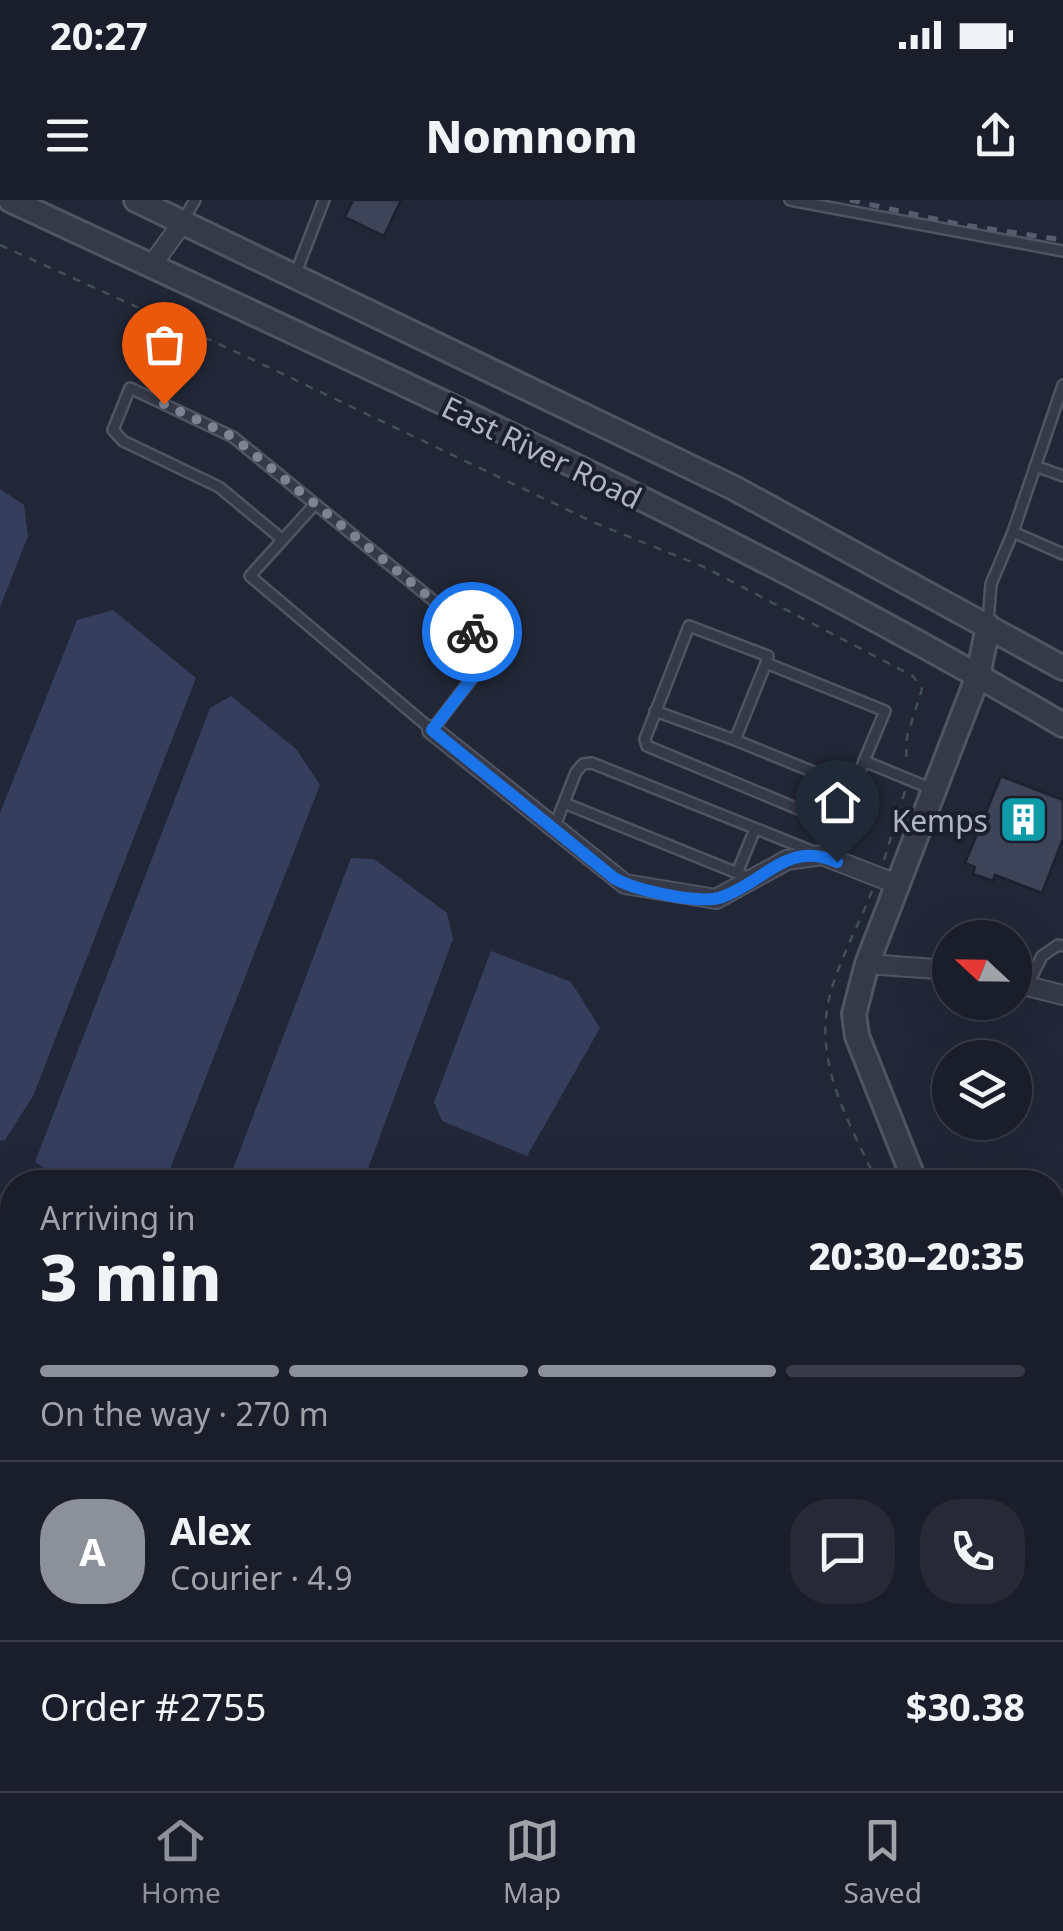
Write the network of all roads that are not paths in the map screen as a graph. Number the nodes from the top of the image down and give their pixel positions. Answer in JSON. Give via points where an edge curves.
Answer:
{"nodes":[{"id":1,"x":10,"y":200,"type":"edge"},
{"id":2,"x":136,"y":200,"type":"edge"},
{"id":3,"x":195,"y":200,"type":"edge"},
{"id":4,"x":324,"y":200,"type":"edge"},
{"id":5,"x":790,"y":200,"type":"edge"},
{"id":6,"x":183,"y":222,"type":"junction"},
{"id":7,"x":1063,"y":252,"type":"edge"},
{"id":8,"x":151,"y":266,"type":"junction"},
{"id":9,"x":295,"y":275,"type":"junction"},
{"id":10,"x":1063,"y":385,"type":"edge"},
{"id":11,"x":1060,"y":406,"type":"edge"},
{"id":12,"x":1035,"y":466,"type":"junction"},
{"id":13,"x":1063,"y":476,"type":"edge"},
{"id":14,"x":315,"y":504,"type":"junction"},
{"id":15,"x":1013,"y":532,"type":"junction"},
{"id":16,"x":283,"y":540,"type":"junction"},
{"id":17,"x":1063,"y":554,"type":"edge"},
{"id":18,"x":988,"y":626,"type":"junction"},
{"id":19,"x":766,"y":664,"type":"junction"},
{"id":20,"x":1063,"y":668,"type":"edge"},
{"id":21,"x":978,"y":676,"type":"junction"},
{"id":22,"x":656,"y":711,"type":"junction"},
{"id":23,"x":1063,"y":726,"type":"edge"},
{"id":24,"x":432,"y":730,"type":"junction"},
{"id":25,"x":736,"y":740,"type":"junction"},
{"id":26,"x":864,"y":761,"type":"junction"},
{"id":27,"x":854,"y":788,"type":"junction"},
{"id":28,"x":935,"y":790,"type":"junction"},
{"id":29,"x":564,"y":803,"type":"junction"},
{"id":30,"x":554,"y":829,"type":"junction"},
{"id":31,"x":755,"y":829,"type":"junction"},
{"id":32,"x":822,"y":855,"type":"junction"},
{"id":33,"x":745,"y":876,"type":"junction"},
{"id":34,"x":899,"y":885,"type":"junction"},
{"id":35,"x":1063,"y":946,"type":"edge"},
{"id":36,"x":867,"y":964,"type":"junction"},
{"id":37,"x":932,"y":969,"type":"edge"},
{"id":38,"x":1032,"y":970,"type":"edge"},
{"id":39,"x":1032,"y":988,"type":"edge"},
{"id":40,"x":1063,"y":995,"type":"edge"},
{"id":41,"x":910,"y":1170,"type":"edge"}],
"edges":[{"from":1,"to":8,"type":"street","name":"East River Road"},
{"from":2,"to":6,"type":"street","name":"East River Road"},
{"from":3,"to":6,"type":"lane"},
{"from":4,"to":9,"type":"lane"},
{"from":5,"to":7,"type":"lane"},
{"from":6,"to":8,"type":"street"},
{"from":6,"to":9,"type":"street","name":"East River Road"},
{"from":8,"to":21,"type":"street","name":"East River Road","via":[[512,436]]},
{"from":9,"to":18,"type":"street","name":"East River Road","via":[[734,488]]},
{"from":10,"to":11,"type":"lane"},
{"from":11,"to":12,"type":"lane"},
{"from":12,"to":13,"type":"lane"},
{"from":12,"to":15,"type":"lane"},
{"from":14,"to":16,"type":"lane"},
{"from":14,"to":16,"type":"lane","via":[[233,437],[130,388],[113,430],[123,441],[219,487]]},
{"from":14,"to":24,"type":"lane","via":[[494,650]]},
{"from":15,"to":17,"type":"lane"},
{"from":15,"to":18,"type":"lane","via":[[991,584]]},
{"from":16,"to":24,"type":"lane","via":[[250,576]]},
{"from":18,"to":20,"type":"street","name":"East River Road"},
{"from":18,"to":21,"type":"street"},
{"from":19,"to":22,"type":"lane","via":[[768,656],[689,626]]},
{"from":19,"to":25,"type":"lane"},
{"from":19,"to":26,"type":"lane","via":[[886,710]]},
{"from":21,"to":23,"type":"street","name":"East River Road"},
{"from":21,"to":28,"type":"street"},
{"from":22,"to":25,"type":"lane"},
{"from":22,"to":27,"type":"lane","via":[[647,746],[839,826]]},
{"from":24,"to":30,"type":"street"},
{"from":25,"to":27,"type":"lane"},
{"from":26,"to":27,"type":"lane"},
{"from":26,"to":28,"type":"lane"},
{"from":28,"to":34,"type":"street"},
{"from":29,"to":30,"type":"lane"},
{"from":29,"to":31,"type":"lane","via":[[576,772],[592,763]]},
{"from":29,"to":33,"type":"lane"},
{"from":30,"to":33,"type":"street","via":[[614,878],[638,888],[716,899]]},
{"from":31,"to":32,"type":"lane"},
{"from":31,"to":33,"type":"lane"},
{"from":32,"to":33,"type":"street"},
{"from":32,"to":34,"type":"street"},
{"from":34,"to":36,"type":"street"},
{"from":35,"to":38,"type":"lane"},
{"from":36,"to":37,"type":"street"},
{"from":36,"to":41,"type":"street","via":[[854,1014],[857,1036]]},
{"from":39,"to":40,"type":"street"}]}
